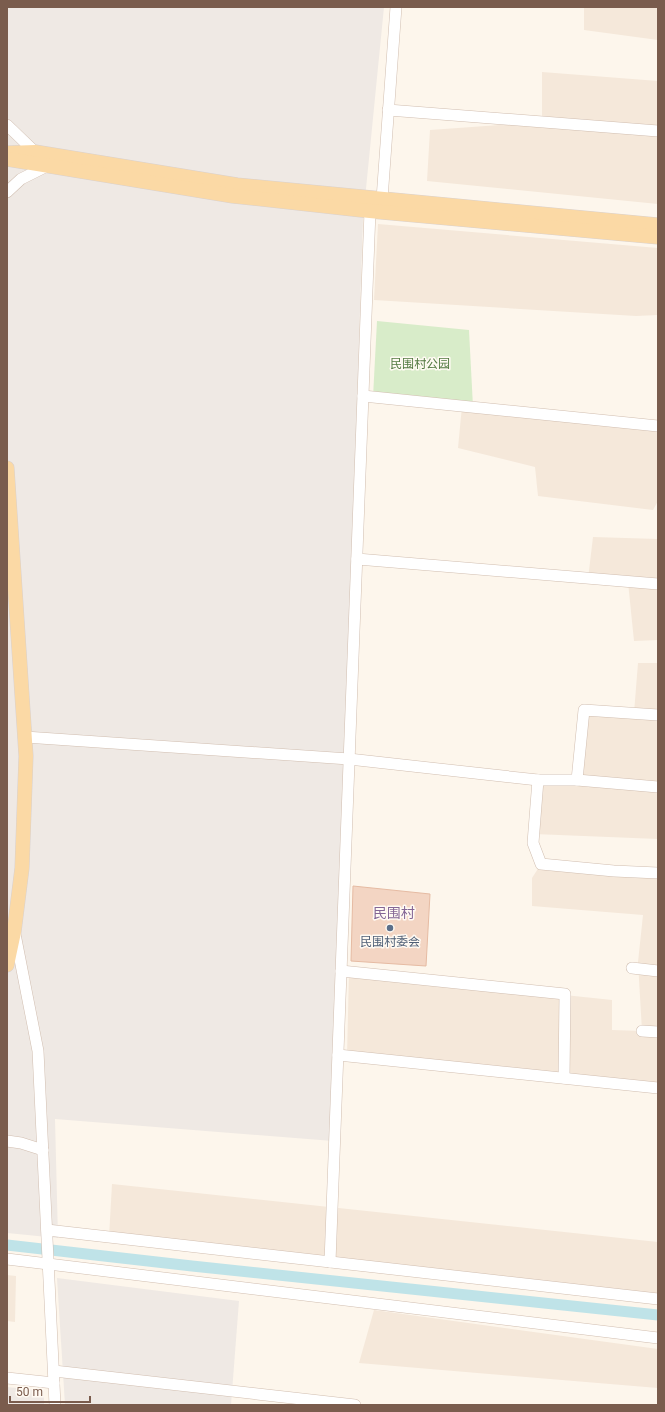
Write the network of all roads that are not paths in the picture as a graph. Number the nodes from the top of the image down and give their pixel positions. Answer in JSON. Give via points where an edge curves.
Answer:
{"nodes":[{"id":1,"x":396,"y":7,"type":"edge"},
{"id":2,"x":388,"y":110,"type":"junction"},
{"id":3,"x":7,"y":125,"type":"edge"},
{"id":4,"x":658,"y":131,"type":"edge"},
{"id":5,"x":34,"y":152,"type":"junction"},
{"id":6,"x":7,"y":153,"type":"edge"},
{"id":7,"x":7,"y":159,"type":"edge"},
{"id":8,"x":47,"y":166,"type":"junction"},
{"id":9,"x":7,"y":192,"type":"edge"},
{"id":10,"x":382,"y":199,"type":"junction"},
{"id":11,"x":370,"y":211,"type":"junction"},
{"id":12,"x":658,"y":225,"type":"edge"},
{"id":13,"x":658,"y":237,"type":"edge"},
{"id":14,"x":363,"y":396,"type":"junction"},
{"id":15,"x":658,"y":426,"type":"edge"},
{"id":16,"x":7,"y":468,"type":"edge"},
{"id":17,"x":356,"y":559,"type":"junction"},
{"id":18,"x":658,"y":584,"type":"edge"},
{"id":19,"x":7,"y":599,"type":"edge"},
{"id":20,"x":658,"y":715,"type":"edge"},
{"id":21,"x":25,"y":736,"type":"junction"},
{"id":22,"x":349,"y":760,"type":"junction"},
{"id":23,"x":538,"y":780,"type":"junction"},
{"id":24,"x":577,"y":780,"type":"junction"},
{"id":25,"x":658,"y":787,"type":"edge"},
{"id":26,"x":658,"y":873,"type":"edge"},
{"id":27,"x":11,"y":932,"type":"edge"},
{"id":28,"x":7,"y":965,"type":"edge"},
{"id":29,"x":632,"y":968,"type":"dead end"},
{"id":30,"x":341,"y":971,"type":"junction"},
{"id":31,"x":658,"y":971,"type":"edge"},
{"id":32,"x":642,"y":1031,"type":"dead end"},
{"id":33,"x":658,"y":1032,"type":"edge"},
{"id":34,"x":338,"y":1055,"type":"junction"},
{"id":35,"x":564,"y":1078,"type":"junction"},
{"id":36,"x":658,"y":1088,"type":"edge"},
{"id":37,"x":7,"y":1141,"type":"edge"},
{"id":38,"x":43,"y":1150,"type":"junction"},
{"id":39,"x":47,"y":1234,"type":"junction"},
{"id":40,"x":7,"y":1259,"type":"edge"},
{"id":41,"x":48,"y":1260,"type":"junction"},
{"id":42,"x":330,"y":1262,"type":"junction"},
{"id":43,"x":658,"y":1299,"type":"edge"},
{"id":44,"x":658,"y":1338,"type":"edge"},
{"id":45,"x":54,"y":1371,"type":"junction"},
{"id":46,"x":7,"y":1378,"type":"edge"},
{"id":47,"x":54,"y":1383,"type":"junction"},
{"id":48,"x":55,"y":1405,"type":"edge"},
{"id":49,"x":355,"y":1405,"type":"edge"}],
"edges":[{"from":1,"to":2,"type":"street"},
{"from":2,"to":4,"type":"street"},
{"from":2,"to":10,"type":"street"},
{"from":3,"to":5,"type":"street"},
{"from":5,"to":6,"type":"main road"},
{"from":5,"to":10,"type":"main road","via":[[237,186]]},
{"from":7,"to":8,"type":"main road"},
{"from":8,"to":9,"type":"street","via":[[21,179]]},
{"from":8,"to":11,"type":"main road","via":[[233,196]]},
{"from":10,"to":12,"type":"main road"},
{"from":11,"to":13,"type":"main road"},
{"from":11,"to":14,"type":"street"},
{"from":14,"to":15,"type":"street"},
{"from":14,"to":17,"type":"street"},
{"from":16,"to":21,"type":"main road"},
{"from":17,"to":18,"type":"street"},
{"from":17,"to":22,"type":"street"},
{"from":19,"to":27,"type":"main road","via":[[17,759]]},
{"from":20,"to":24,"type":"street","via":[[584,710]]},
{"from":21,"to":22,"type":"street"},
{"from":21,"to":27,"type":"main road","via":[[22,868]]},
{"from":22,"to":23,"type":"street"},
{"from":22,"to":30,"type":"street"},
{"from":23,"to":24,"type":"street"},
{"from":23,"to":26,"type":"street","via":[[533,843],[541,864]]},
{"from":24,"to":25,"type":"street"},
{"from":27,"to":28,"type":"main road"},
{"from":27,"to":38,"type":"street","via":[[38,1051]]},
{"from":29,"to":31,"type":"street"},
{"from":30,"to":34,"type":"street"},
{"from":30,"to":35,"type":"street","via":[[565,994]]},
{"from":32,"to":33,"type":"street"},
{"from":34,"to":35,"type":"street"},
{"from":34,"to":42,"type":"street"},
{"from":35,"to":36,"type":"street"},
{"from":37,"to":38,"type":"street"},
{"from":38,"to":39,"type":"street"},
{"from":39,"to":41,"type":"street"},
{"from":39,"to":42,"type":"street"},
{"from":40,"to":41,"type":"street"},
{"from":41,"to":44,"type":"street"},
{"from":41,"to":45,"type":"street"},
{"from":42,"to":43,"type":"street"},
{"from":45,"to":47,"type":"street"},
{"from":45,"to":49,"type":"street"},
{"from":46,"to":47,"type":"street"},
{"from":47,"to":48,"type":"street"}]}
